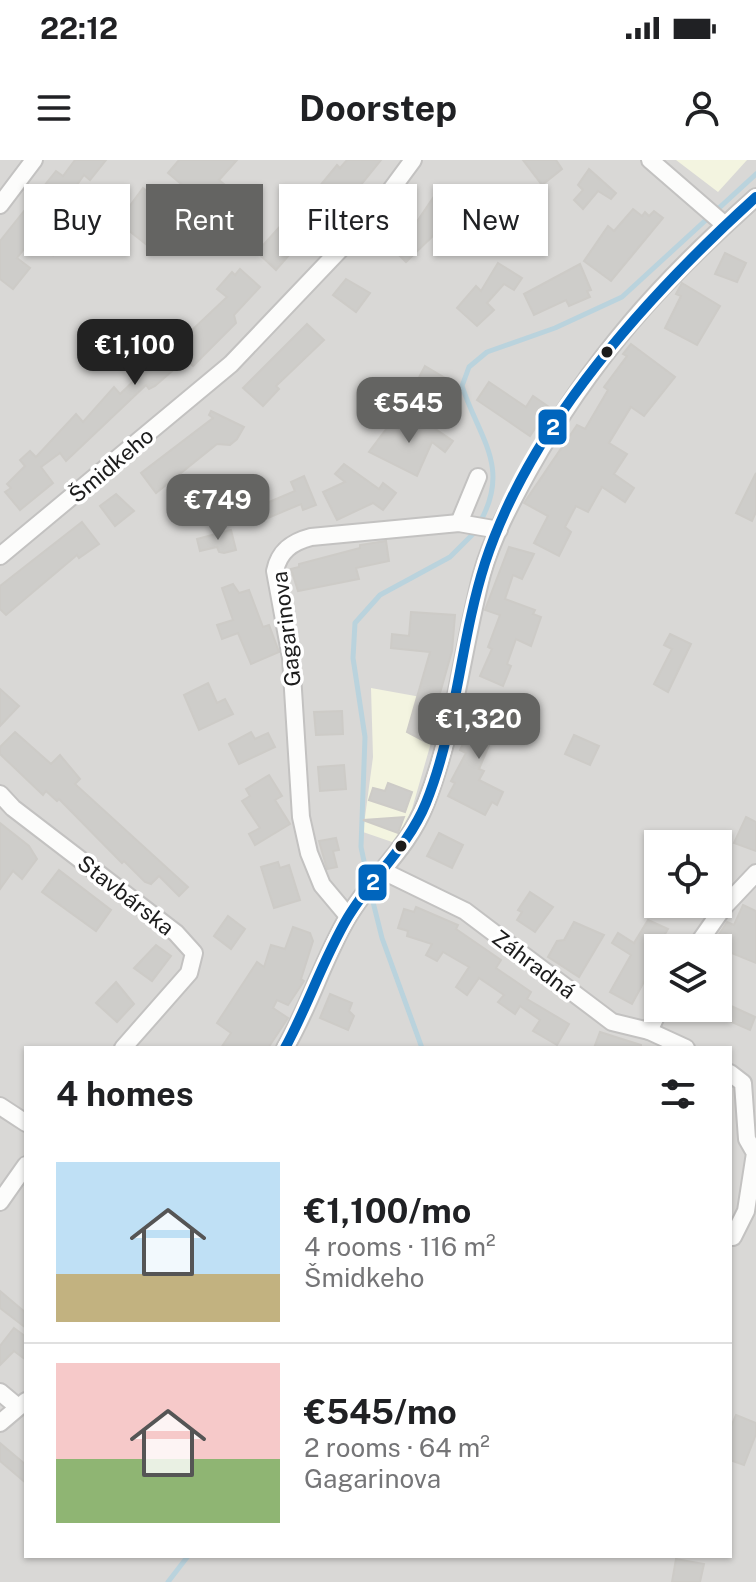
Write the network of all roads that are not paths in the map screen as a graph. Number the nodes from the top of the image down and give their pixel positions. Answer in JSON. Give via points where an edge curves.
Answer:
{"nodes":[{"id":1,"x":34,"y":160,"type":"edge"},
{"id":2,"x":413,"y":160,"type":"edge"},
{"id":3,"x":650,"y":160,"type":"edge"},
{"id":4,"x":756,"y":197,"type":"edge"},
{"id":5,"x":0,"y":205,"type":"edge"},
{"id":6,"x":723,"y":223,"type":"junction"},
{"id":7,"x":478,"y":477,"type":"dead end"},
{"id":8,"x":463,"y":523,"type":"junction"},
{"id":9,"x":494,"y":529,"type":"junction"},
{"id":10,"x":0,"y":556,"type":"edge"},
{"id":11,"x":0,"y":794,"type":"edge"},
{"id":12,"x":756,"y":873,"type":"edge"},
{"id":13,"x":381,"y":876,"type":"junction"},
{"id":14,"x":348,"y":916,"type":"junction"},
{"id":15,"x":705,"y":934,"type":"edge"},
{"id":16,"x":653,"y":1022,"type":"edge"},
{"id":17,"x":649,"y":1031,"type":"junction"},
{"id":18,"x":125,"y":1046,"type":"edge"},
{"id":19,"x":286,"y":1046,"type":"edge"},
{"id":20,"x":682,"y":1046,"type":"edge"},
{"id":21,"x":732,"y":1075,"type":"edge"},
{"id":22,"x":0,"y":1106,"type":"edge"},
{"id":23,"x":24,"y":1122,"type":"edge"},
{"id":24,"x":755,"y":1154,"type":"edge"},
{"id":25,"x":24,"y":1168,"type":"edge"},
{"id":26,"x":0,"y":1202,"type":"edge"},
{"id":27,"x":733,"y":1237,"type":"dead end"},
{"id":28,"x":0,"y":1392,"type":"edge"},
{"id":29,"x":22,"y":1404,"type":"edge"},
{"id":30,"x":0,"y":1423,"type":"edge"}],
"edges":[{"from":1,"to":5,"type":"street"},
{"from":2,"to":10,"type":"street","name":"Šmidkeho","via":[[371,217],[231,364]]},
{"from":3,"to":6,"type":"street"},
{"from":4,"to":6,"type":"street"},
{"from":6,"to":9,"type":"street","via":[[655,291],[586,375]]},
{"from":7,"to":8,"type":"street"},
{"from":8,"to":9,"type":"street","name":"Gagarinova"},
{"from":8,"to":14,"type":"street","name":"Gagarinova","via":[[311,537],[295,542],[277,563],[291,658],[301,817],[322,885]]},
{"from":9,"to":13,"type":"street","via":[[428,800]]},
{"from":11,"to":18,"type":"street","name":"Stavbárska","via":[[176,933],[194,953],[189,973]]},
{"from":12,"to":15,"type":"street"},
{"from":13,"to":14,"type":"street"},
{"from":13,"to":17,"type":"street","name":"Záhradná","via":[[465,911],[612,1022]]},
{"from":14,"to":19,"type":"street"},
{"from":16,"to":17,"type":"street"},
{"from":17,"to":20,"type":"street","name":"Záhradná"},
{"from":21,"to":24,"type":"street","via":[[743,1083],[747,1139]]},
{"from":22,"to":23,"type":"street"},
{"from":24,"to":27,"type":"street","via":[[746,1211]]},
{"from":25,"to":26,"type":"street"},
{"from":28,"to":29,"type":"street"},
{"from":29,"to":30,"type":"street"}]}
